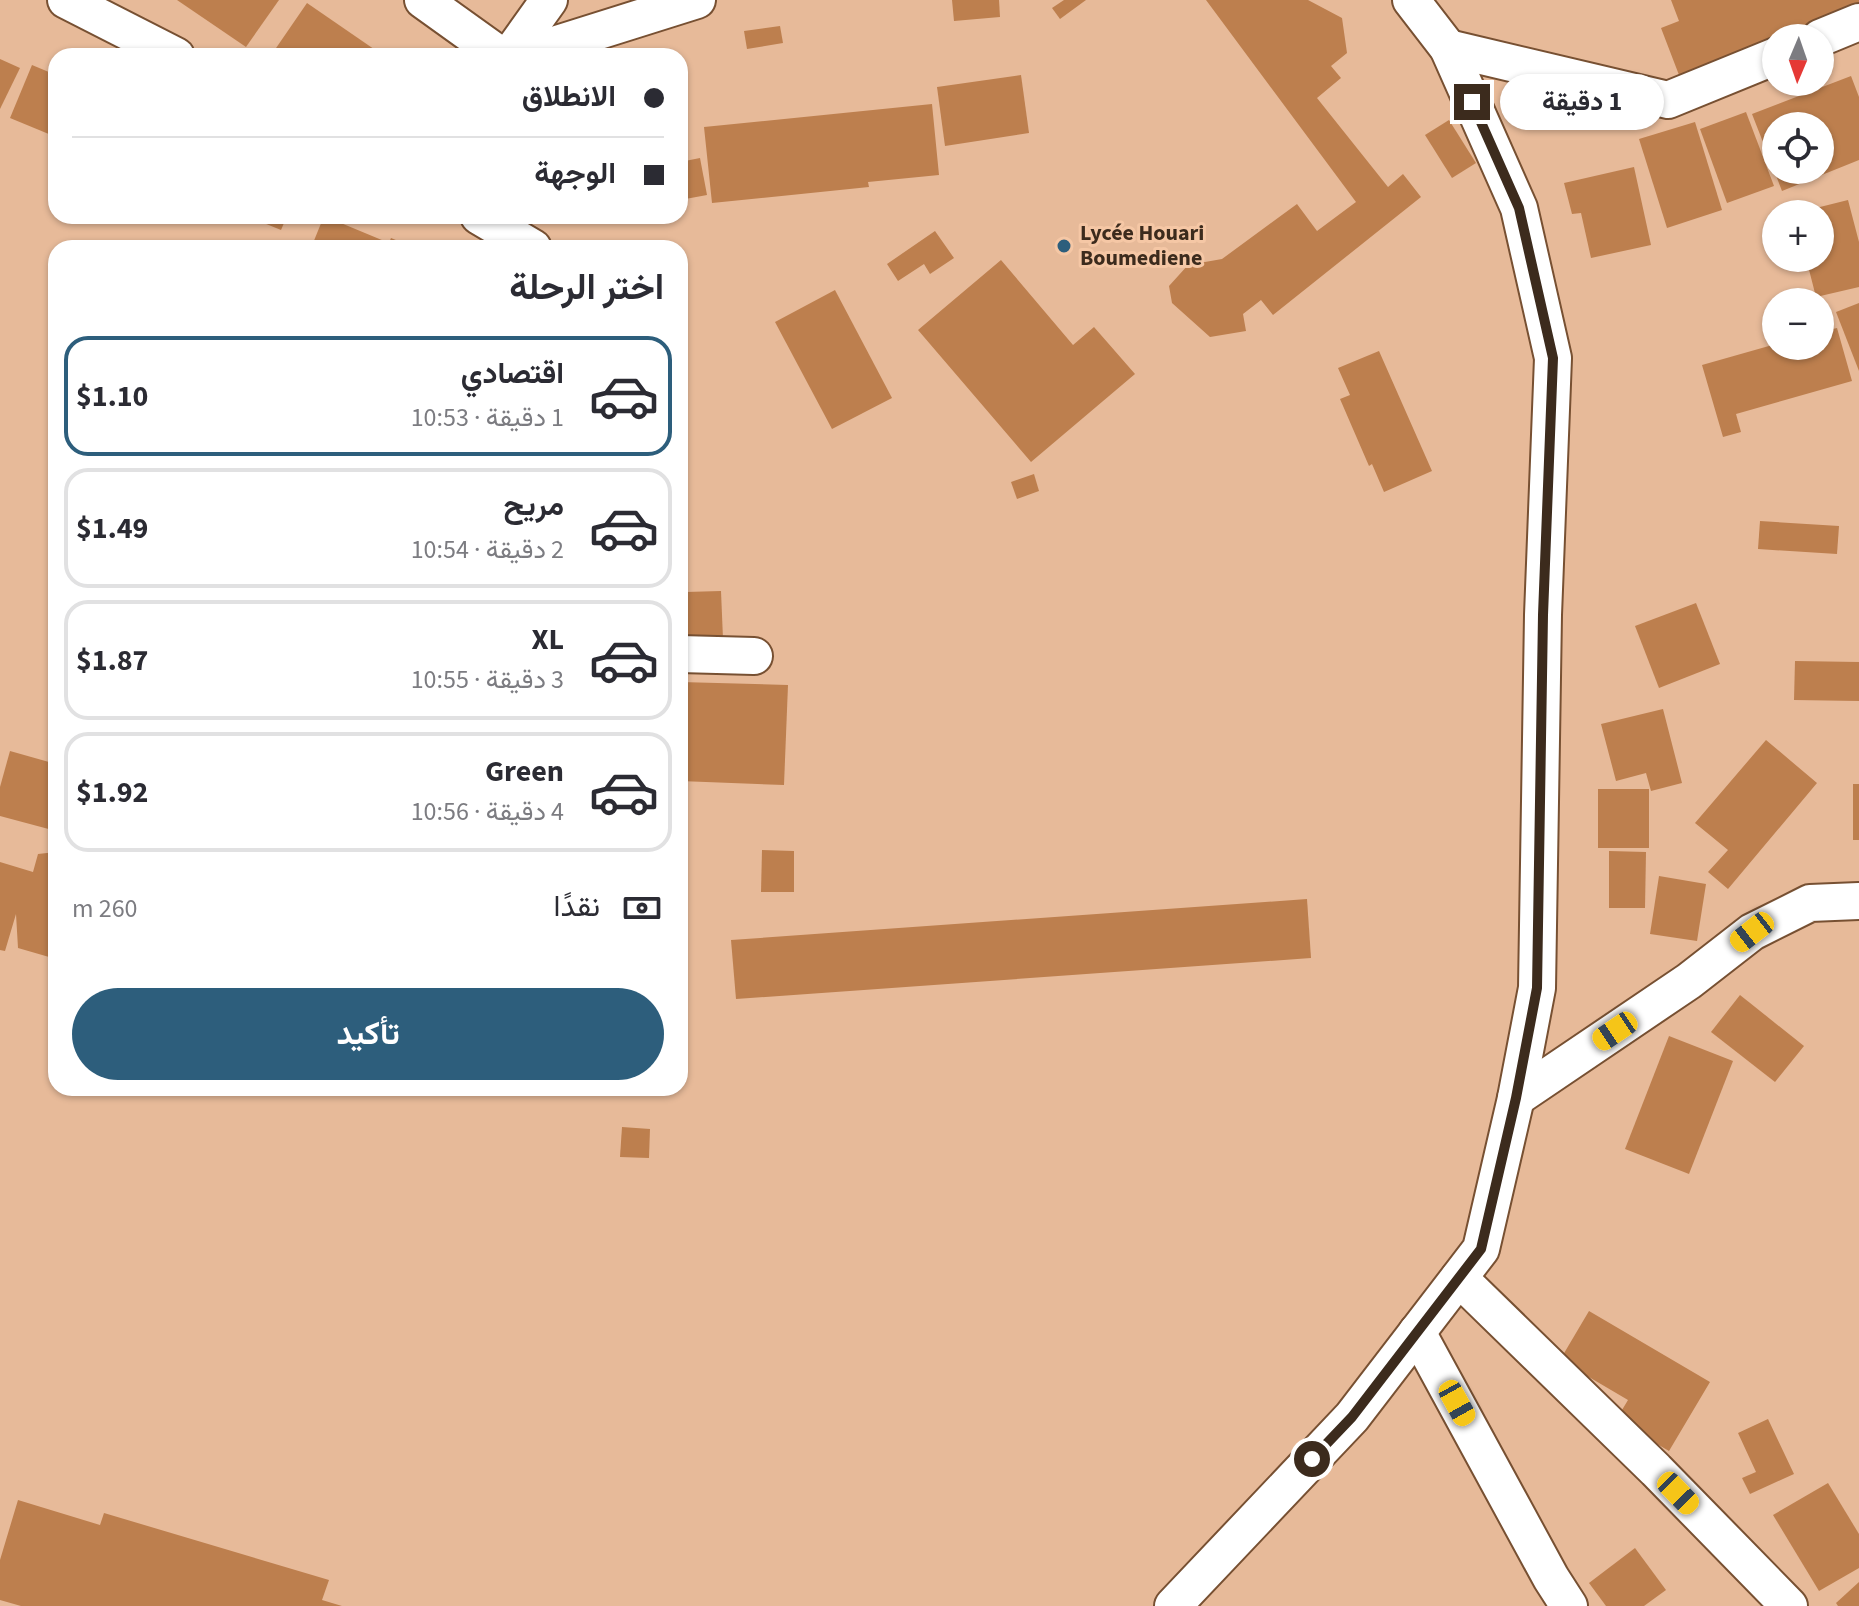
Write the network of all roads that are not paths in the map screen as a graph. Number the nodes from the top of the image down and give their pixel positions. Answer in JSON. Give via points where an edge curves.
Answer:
{"nodes":[{"id":1,"x":66,"y":0,"type":"edge"},
{"id":2,"x":423,"y":0,"type":"edge"},
{"id":3,"x":549,"y":0,"type":"edge"},
{"id":4,"x":697,"y":0,"type":"edge"},
{"id":5,"x":1411,"y":0,"type":"edge"},
{"id":6,"x":1859,"y":22,"type":"edge"},
{"id":7,"x":1834,"y":32,"type":"edge"},
{"id":8,"x":160,"y":48,"type":"edge"},
{"id":9,"x":490,"y":48,"type":"edge"},
{"id":10,"x":515,"y":48,"type":"edge"},
{"id":11,"x":544,"y":48,"type":"edge"},
{"id":12,"x":1448,"y":48,"type":"junction"},
{"id":13,"x":1762,"y":62,"type":"edge"},
{"id":14,"x":492,"y":224,"type":"edge"},
{"id":15,"x":520,"y":240,"type":"edge"},
{"id":16,"x":688,"y":654,"type":"edge"},
{"id":17,"x":754,"y":656,"type":"dead end"},
{"id":18,"x":1859,"y":901,"type":"edge"},
{"id":19,"x":1516,"y":1098,"type":"junction"},
{"id":20,"x":1459,"y":1278,"type":"junction"},
{"id":21,"x":1417,"y":1332,"type":"junction"},
{"id":22,"x":1173,"y":1606,"type":"edge"},
{"id":23,"x":1569,"y":1606,"type":"edge"},
{"id":24,"x":1789,"y":1606,"type":"edge"}],
"edges":[{"from":1,"to":8,"type":"street"},
{"from":2,"to":9,"type":"street"},
{"from":3,"to":10,"type":"street"},
{"from":4,"to":11,"type":"street"},
{"from":5,"to":12,"type":"street"},
{"from":6,"to":7,"type":"street"},
{"from":12,"to":13,"type":"street","via":[[1668,100]]},
{"from":12,"to":19,"type":"street","via":[[1519,208],[1553,358],[1537,988]]},
{"from":14,"to":15,"type":"street"},
{"from":16,"to":17,"type":"street"},
{"from":18,"to":19,"type":"street","via":[[1810,903],[1752,932]]},
{"from":19,"to":20,"type":"street","via":[[1481,1249]]},
{"from":20,"to":21,"type":"street"},
{"from":20,"to":24,"type":"street"},
{"from":21,"to":22,"type":"street","via":[[1352,1417]]},
{"from":21,"to":23,"type":"street"}]}
